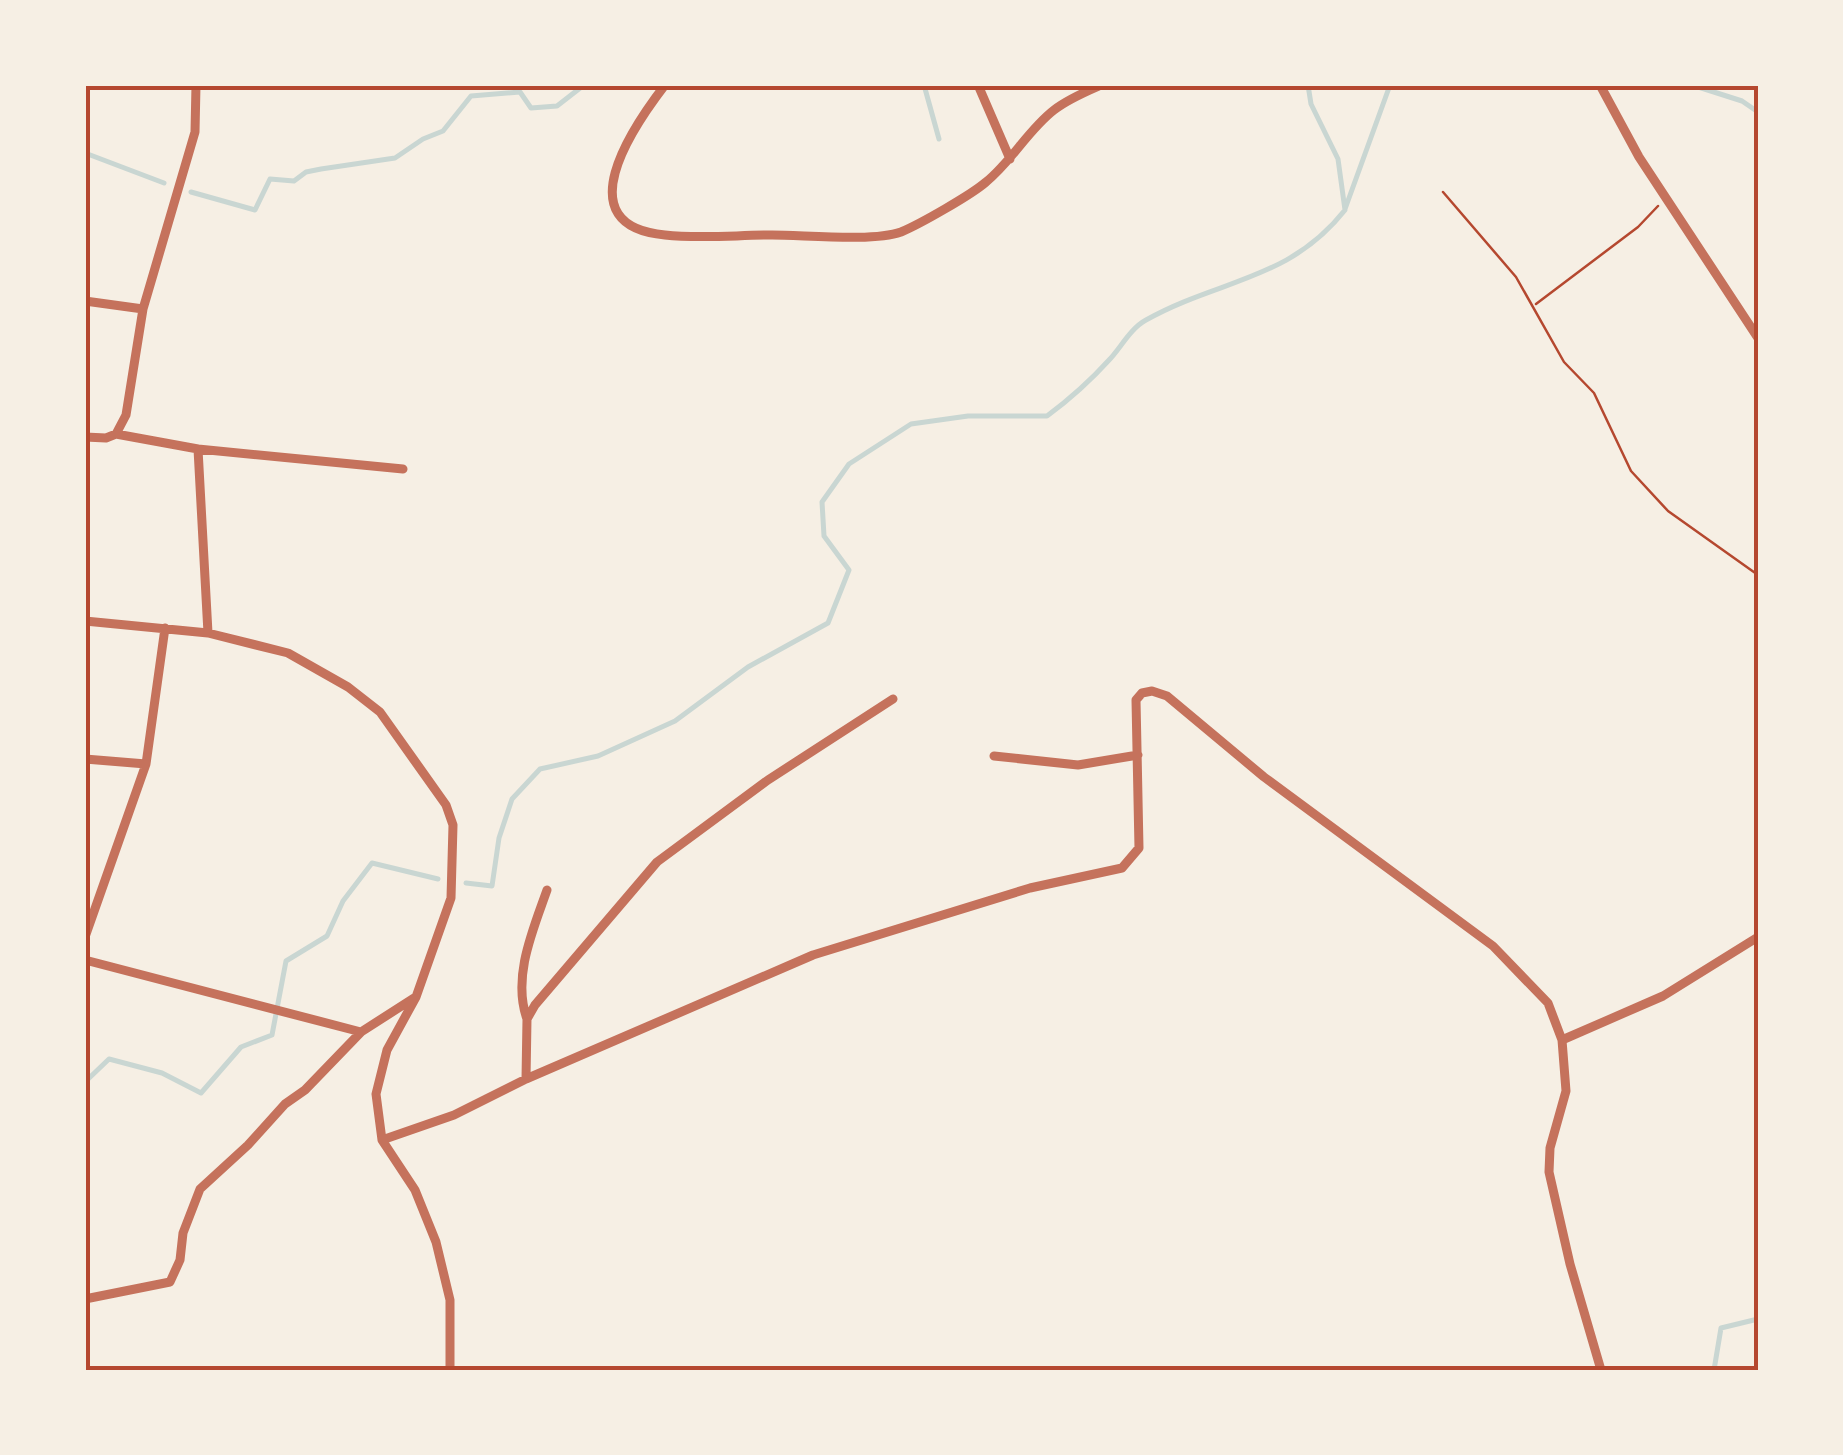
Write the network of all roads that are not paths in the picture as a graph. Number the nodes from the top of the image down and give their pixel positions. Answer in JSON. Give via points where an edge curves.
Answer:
{"nodes":[{"id":1,"x":196,"y":85,"type":"edge"},
{"id":2,"x":665,"y":85,"type":"edge"},
{"id":3,"x":978,"y":85,"type":"edge"},
{"id":4,"x":1101,"y":85,"type":"edge"},
{"id":5,"x":1600,"y":85,"type":"edge"},
{"id":6,"x":1010,"y":159,"type":"junction"},
{"id":7,"x":85,"y":301,"type":"edge"},
{"id":8,"x":142,"y":309,"type":"junction"},
{"id":9,"x":1758,"y":338,"type":"edge"},
{"id":10,"x":116,"y":434,"type":"junction"},
{"id":11,"x":85,"y":438,"type":"edge"},
{"id":12,"x":198,"y":449,"type":"junction"},
{"id":13,"x":404,"y":468,"type":"dead end"},
{"id":14,"x":85,"y":621,"type":"edge"},
{"id":15,"x":165,"y":628,"type":"junction"},
{"id":16,"x":208,"y":634,"type":"junction"},
{"id":17,"x":892,"y":699,"type":"dead end"},
{"id":18,"x":1138,"y":755,"type":"junction"},
{"id":19,"x":994,"y":756,"type":"dead end"},
{"id":20,"x":85,"y":760,"type":"edge"},
{"id":21,"x":146,"y":764,"type":"junction"},
{"id":22,"x":548,"y":890,"type":"dead end"},
{"id":23,"x":85,"y":937,"type":"edge"},
{"id":24,"x":1758,"y":937,"type":"edge"},
{"id":25,"x":85,"y":960,"type":"edge"},
{"id":26,"x":416,"y":996,"type":"junction"},
{"id":27,"x":527,"y":1019,"type":"junction"},
{"id":28,"x":361,"y":1032,"type":"junction"},
{"id":29,"x":1562,"y":1040,"type":"junction"},
{"id":30,"x":526,"y":1079,"type":"junction"},
{"id":31,"x":382,"y":1140,"type":"junction"},
{"id":32,"x":85,"y":1298,"type":"edge"},
{"id":33,"x":450,"y":1370,"type":"edge"},
{"id":34,"x":1601,"y":1370,"type":"edge"}],
"edges":[{"from":1,"to":8,"type":"street","via":[[195,132]]},
{"from":2,"to":6,"type":"street","via":[[631,135],[612,189],[615,209],[628,224],[662,236],[900,232],[984,185]]},
{"from":3,"to":6,"type":"street"},
{"from":4,"to":6,"type":"street","via":[[1054,110]]},
{"from":5,"to":9,"type":"street","via":[[1639,157]]},
{"from":7,"to":8,"type":"street"},
{"from":8,"to":10,"type":"street","via":[[126,416]]},
{"from":10,"to":11,"type":"street"},
{"from":10,"to":12,"type":"street"},
{"from":12,"to":13,"type":"street"},
{"from":12,"to":16,"type":"street"},
{"from":14,"to":15,"type":"street"},
{"from":15,"to":16,"type":"street"},
{"from":15,"to":21,"type":"street"},
{"from":16,"to":26,"type":"street","via":[[288,653],[348,687],[380,712],[446,805],[453,825],[452,898]]},
{"from":17,"to":27,"type":"street","via":[[657,862]]},
{"from":18,"to":19,"type":"street","via":[[1078,765]]},
{"from":18,"to":29,"type":"street","via":[[1136,700],[1152,691],[1167,696],[1264,777],[1493,946],[1548,1003]]},
{"from":18,"to":30,"type":"street","via":[[1139,848],[1122,868],[1030,888],[814,955]]},
{"from":20,"to":21,"type":"street"},
{"from":21,"to":23,"type":"street"},
{"from":22,"to":27,"type":"street","via":[[524,974]]},
{"from":24,"to":29,"type":"street","via":[[1664,996]]},
{"from":25,"to":28,"type":"street"},
{"from":26,"to":28,"type":"street"},
{"from":26,"to":31,"type":"street","via":[[380,1074]]},
{"from":27,"to":30,"type":"street"},
{"from":28,"to":32,"type":"street","via":[[200,1189],[170,1282]]},
{"from":29,"to":34,"type":"street","via":[[1566,1091],[1549,1172]]},
{"from":30,"to":31,"type":"street","via":[[454,1115]]},
{"from":31,"to":33,"type":"street","via":[[415,1190],[436,1242],[450,1300]]}]}
